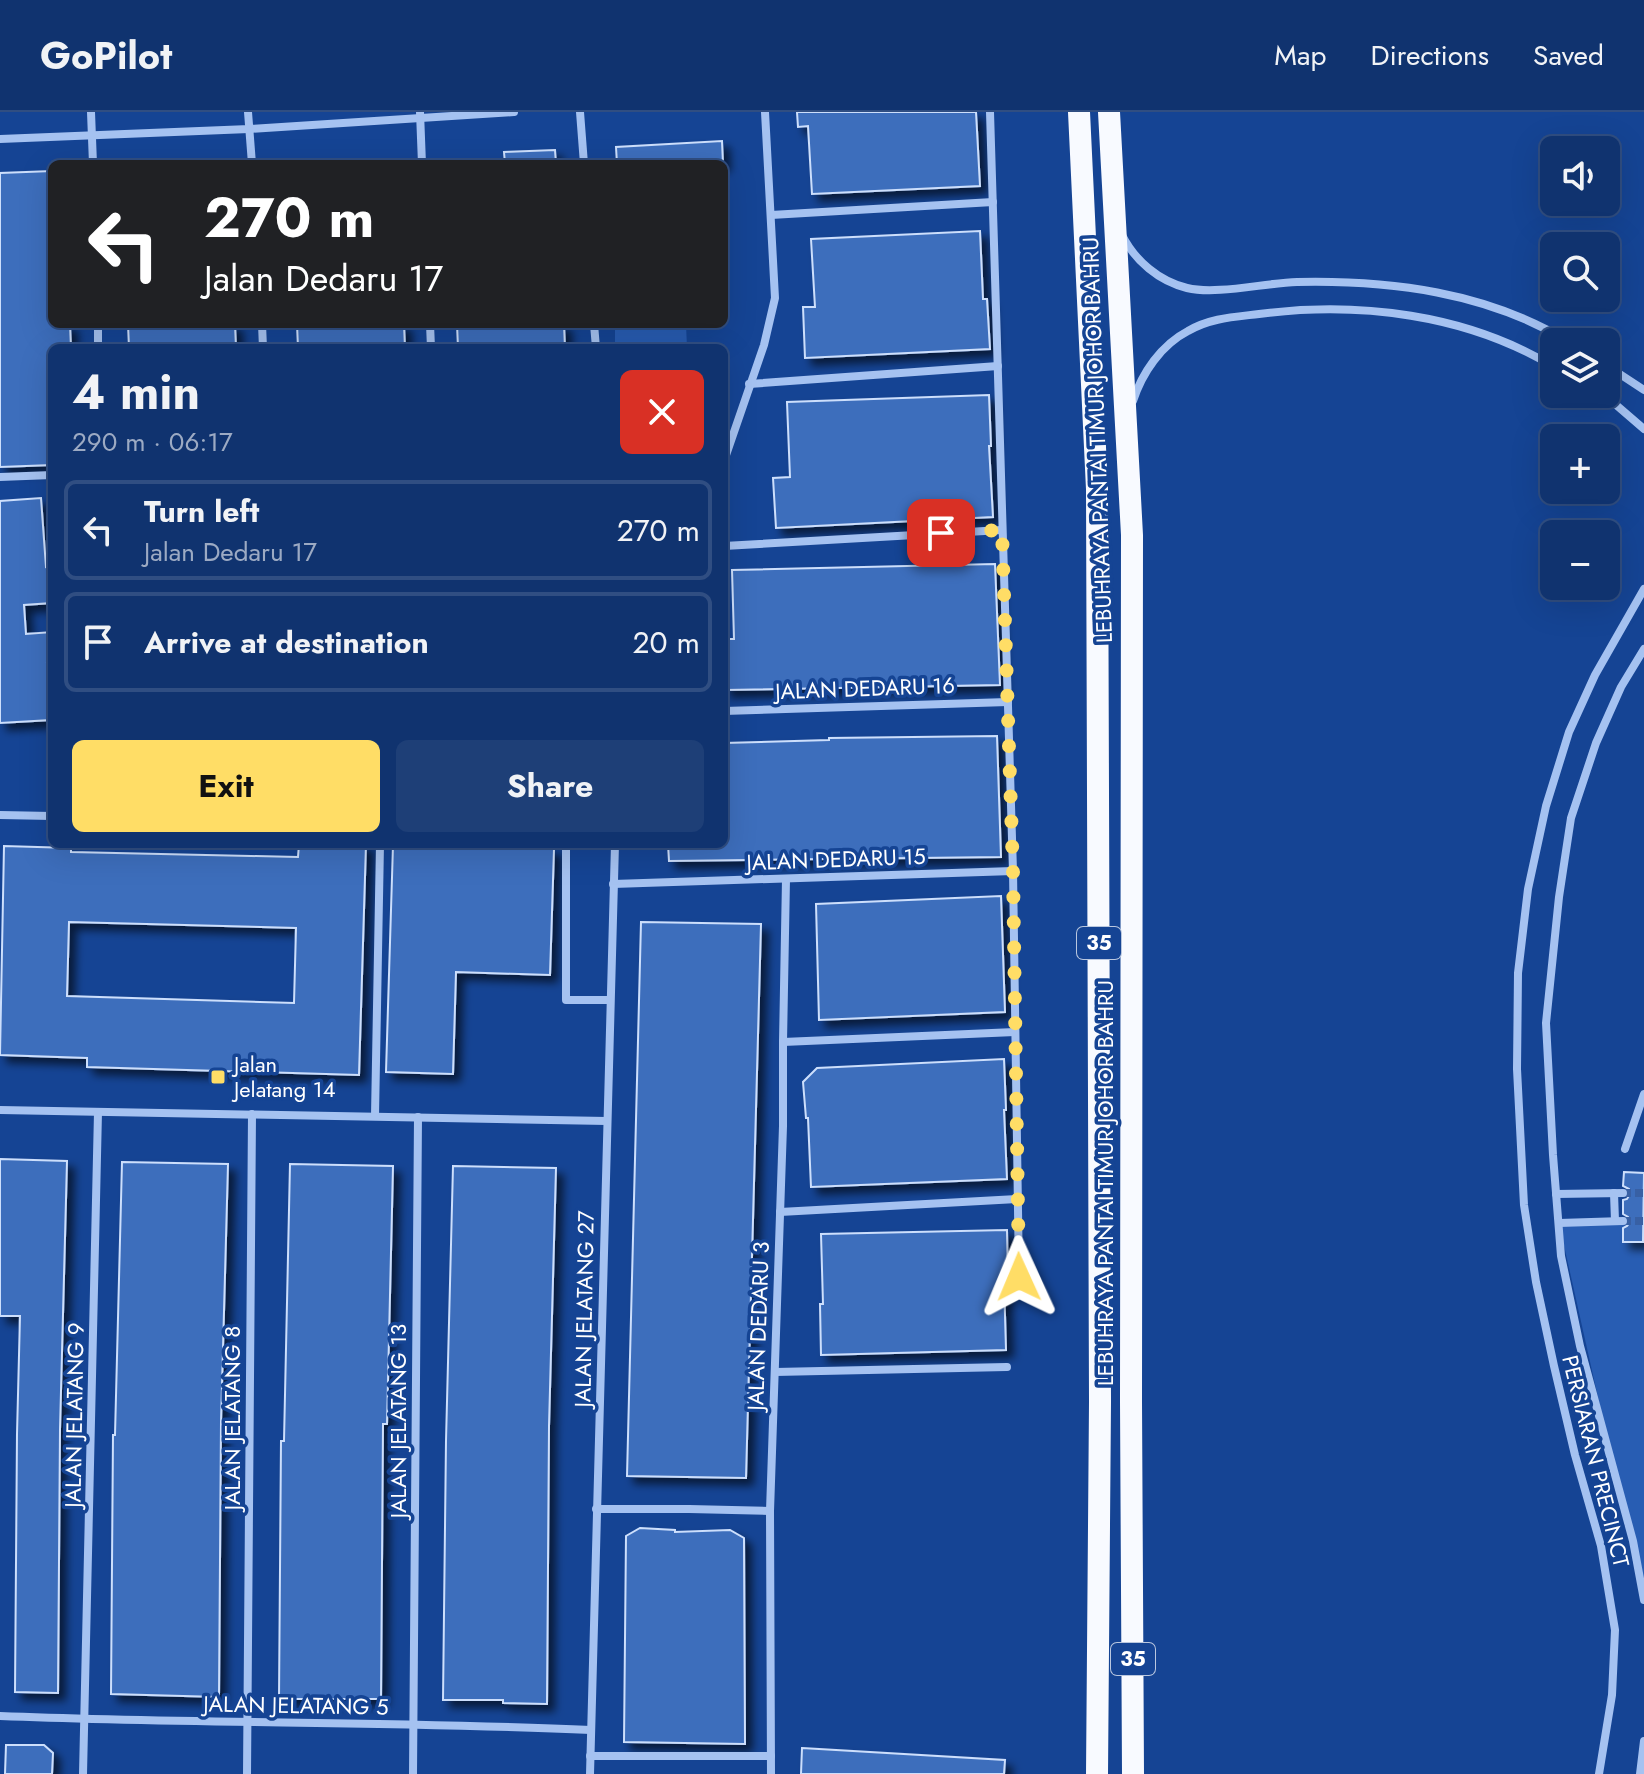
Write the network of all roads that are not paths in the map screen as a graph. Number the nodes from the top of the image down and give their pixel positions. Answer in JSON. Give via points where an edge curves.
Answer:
{"nodes":[{"id":1,"x":91,"y":112,"type":"edge"},
{"id":2,"x":248,"y":112,"type":"edge"},
{"id":3,"x":514,"y":112,"type":"edge"},
{"id":4,"x":580,"y":112,"type":"edge"},
{"id":5,"x":765,"y":112,"type":"edge"},
{"id":6,"x":990,"y":112,"type":"edge"},
{"id":7,"x":1079,"y":112,"type":"edge"},
{"id":8,"x":1109,"y":112,"type":"edge"},
{"id":9,"x":420,"y":115,"type":"edge"},
{"id":10,"x":249,"y":129,"type":"junction"},
{"id":11,"x":92,"y":135,"type":"junction"},
{"id":12,"x":0,"y":139,"type":"edge"},
{"id":13,"x":93,"y":160,"type":"edge"},
{"id":14,"x":252,"y":160,"type":"edge"},
{"id":15,"x":422,"y":160,"type":"edge"},
{"id":16,"x":584,"y":160,"type":"edge"},
{"id":17,"x":993,"y":202,"type":"junction"},
{"id":18,"x":771,"y":215,"type":"junction"},
{"id":19,"x":1115,"y":216,"type":"junction"},
{"id":20,"x":1543,"y":328,"type":"edge"},
{"id":21,"x":1540,"y":359,"type":"edge"},
{"id":22,"x":998,"y":366,"type":"junction"},
{"id":23,"x":1620,"y":374,"type":"edge"},
{"id":24,"x":749,"y":384,"type":"junction"},
{"id":25,"x":1644,"y":390,"type":"edge"},
{"id":26,"x":1620,"y":408,"type":"edge"},
{"id":27,"x":1644,"y":429,"type":"edge"},
{"id":28,"x":1127,"y":432,"type":"junction"},
{"id":29,"x":728,"y":449,"type":"edge"},
{"id":30,"x":48,"y":475,"type":"edge"},
{"id":31,"x":0,"y":477,"type":"edge"},
{"id":32,"x":1002,"y":530,"type":"junction"},
{"id":33,"x":728,"y":546,"type":"edge"},
{"id":34,"x":1644,"y":589,"type":"edge"},
{"id":35,"x":1644,"y":649,"type":"edge"},
{"id":36,"x":1008,"y":702,"type":"junction"},
{"id":37,"x":728,"y":711,"type":"edge"},
{"id":38,"x":0,"y":815,"type":"edge"},
{"id":39,"x":48,"y":816,"type":"edge"},
{"id":40,"x":380,"y":848,"type":"edge"},
{"id":41,"x":566,"y":848,"type":"edge"},
{"id":42,"x":615,"y":848,"type":"edge"},
{"id":43,"x":1013,"y":871,"type":"junction"},
{"id":44,"x":786,"y":879,"type":"junction"},
{"id":45,"x":613,"y":884,"type":"junction"},
{"id":46,"x":610,"y":1000,"type":"junction"},
{"id":47,"x":1015,"y":1032,"type":"junction"},
{"id":48,"x":783,"y":1042,"type":"junction"},
{"id":49,"x":1644,"y":1094,"type":"edge"},
{"id":50,"x":0,"y":1110,"type":"edge"},
{"id":51,"x":98,"y":1112,"type":"junction"},
{"id":52,"x":252,"y":1114,"type":"junction"},
{"id":53,"x":375,"y":1116,"type":"junction"},
{"id":54,"x":418,"y":1117,"type":"junction"},
{"id":55,"x":607,"y":1121,"type":"junction"},
{"id":56,"x":1625,"y":1149,"type":"dead end"},
{"id":57,"x":1556,"y":1194,"type":"junction"},
{"id":58,"x":1017,"y":1199,"type":"junction"},
{"id":59,"x":780,"y":1212,"type":"junction"},
{"id":60,"x":1559,"y":1223,"type":"junction"},
{"id":61,"x":1015,"y":1284,"type":"dead end"},
{"id":62,"x":1007,"y":1367,"type":"dead end"},
{"id":63,"x":775,"y":1372,"type":"junction"},
{"id":64,"x":596,"y":1509,"type":"junction"},
{"id":65,"x":770,"y":1511,"type":"junction"},
{"id":66,"x":1644,"y":1600,"type":"edge"},
{"id":67,"x":0,"y":1716,"type":"edge"},
{"id":68,"x":85,"y":1719,"type":"junction"},
{"id":69,"x":247,"y":1722,"type":"junction"},
{"id":70,"x":413,"y":1725,"type":"junction"},
{"id":71,"x":591,"y":1730,"type":"junction"},
{"id":72,"x":1644,"y":1741,"type":"edge"},
{"id":73,"x":590,"y":1756,"type":"junction"},
{"id":74,"x":771,"y":1756,"type":"junction"},
{"id":75,"x":83,"y":1774,"type":"edge"},
{"id":76,"x":247,"y":1774,"type":"edge"},
{"id":77,"x":413,"y":1774,"type":"edge"},
{"id":78,"x":590,"y":1774,"type":"edge"},
{"id":79,"x":771,"y":1774,"type":"edge"},
{"id":80,"x":1097,"y":1774,"type":"edge"},
{"id":81,"x":1133,"y":1774,"type":"edge"},
{"id":82,"x":1599,"y":1774,"type":"edge"},
{"id":83,"x":1640,"y":1774,"type":"edge"}],
"edges":[{"from":1,"to":11,"type":"street"},
{"from":2,"to":10,"type":"street"},
{"from":3,"to":9,"type":"street"},
{"from":4,"to":16,"type":"street"},
{"from":5,"to":18,"type":"street"},
{"from":6,"to":17,"type":"street"},
{"from":7,"to":80,"type":"highway","name":"LEBUHRAYA PANTAI TIMUR JOHOR BAHRU","number":"35","via":[[1097,489]]},
{"from":8,"to":19,"type":"highway","name":"LEBUHRAYA PANTAI TIMUR JOHOR BAHRU","number":"35"},
{"from":9,"to":10,"type":"street"},
{"from":9,"to":15,"type":"street"},
{"from":10,"to":11,"type":"street"},
{"from":10,"to":14,"type":"street"},
{"from":11,"to":12,"type":"street"},
{"from":11,"to":13,"type":"street"},
{"from":17,"to":18,"type":"street"},
{"from":17,"to":22,"type":"street"},
{"from":18,"to":24,"type":"street","via":[[775,298]]},
{"from":19,"to":20,"type":"street","via":[[1136,257],[1169,282],[1186,287],[1205,291],[1297,282],[1376,283],[1432,291]]},
{"from":19,"to":28,"type":"highway","name":"LEBUHRAYA PANTAI TIMUR JOHOR BAHRU","number":"35"},
{"from":21,"to":28,"type":"street","via":[[1486,335],[1373,310],[1298,309],[1213,320],[1185,332],[1153,361],[1133,399]]},
{"from":22,"to":24,"type":"street"},
{"from":22,"to":32,"type":"street"},
{"from":23,"to":25,"type":"street"},
{"from":24,"to":29,"type":"street"},
{"from":26,"to":27,"type":"street"},
{"from":28,"to":81,"type":"highway","name":"LEBUHRAYA PANTAI TIMUR JOHOR BAHRU","number":"35","via":[[1132,535]]},
{"from":30,"to":31,"type":"street"},
{"from":32,"to":33,"type":"street"},
{"from":32,"to":36,"type":"street"},
{"from":34,"to":82,"type":"street","name":"PERSIARAN PRECINCT","via":[[1569,732],[1528,889],[1518,973],[1524,1205],[1536,1282],[1601,1546],[1615,1630],[1612,1695]]},
{"from":35,"to":57,"type":"street","name":"PERSIARAN PRECINCT","via":[[1596,743],[1571,818],[1546,1023]]},
{"from":36,"to":37,"type":"street","name":"JALAN DEDARU 16"},
{"from":36,"to":43,"type":"street"},
{"from":38,"to":39,"type":"street"},
{"from":40,"to":53,"type":"street"},
{"from":41,"to":46,"type":"street","via":[[566,1000]]},
{"from":42,"to":45,"type":"street","name":"JALAN JELATANG 27"},
{"from":43,"to":44,"type":"street","name":"JALAN DEDARU 15"},
{"from":43,"to":47,"type":"street"},
{"from":44,"to":45,"type":"street","name":"JALAN DEDARU 15"},
{"from":44,"to":48,"type":"street","name":"JALAN DEDARU 3"},
{"from":45,"to":46,"type":"street","name":"JALAN JELATANG 27"},
{"from":46,"to":55,"type":"street","name":"JALAN JELATANG 27"},
{"from":47,"to":48,"type":"street"},
{"from":47,"to":58,"type":"street"},
{"from":48,"to":59,"type":"street","name":"JALAN DEDARU 3"},
{"from":49,"to":56,"type":"street"},
{"from":50,"to":51,"type":"street"},
{"from":51,"to":52,"type":"street"},
{"from":51,"to":68,"type":"street","name":"JALAN JELATANG 9"},
{"from":52,"to":53,"type":"street"},
{"from":52,"to":69,"type":"street","name":"JALAN JELATANG 8"},
{"from":53,"to":54,"type":"street"},
{"from":54,"to":55,"type":"street"},
{"from":54,"to":70,"type":"street","name":"JALAN JELATANG 13"},
{"from":55,"to":64,"type":"street","name":"JALAN JELATANG 27"},
{"from":57,"to":60,"type":"street","name":"PERSIARAN PRECINCT"},
{"from":57,"to":60,"type":"street","via":[[1619,1193],[1619,1221]]},
{"from":58,"to":59,"type":"street"},
{"from":58,"to":61,"type":"street"},
{"from":59,"to":63,"type":"street","name":"JALAN DEDARU 3"},
{"from":60,"to":66,"type":"street","name":"PERSIARAN PRECINCT","via":[[1580,1346]]},
{"from":62,"to":63,"type":"street"},
{"from":63,"to":65,"type":"street","name":"JALAN DEDARU 3"},
{"from":64,"to":65,"type":"street"},
{"from":64,"to":71,"type":"street","name":"JALAN JELATANG 27"},
{"from":65,"to":74,"type":"street","name":"JALAN DEDARU 3"},
{"from":67,"to":68,"type":"street","name":"JALAN JELATANG 5"},
{"from":68,"to":69,"type":"street","name":"JALAN JELATANG 5"},
{"from":68,"to":75,"type":"street"},
{"from":69,"to":70,"type":"street","name":"JALAN JELATANG 5"},
{"from":69,"to":76,"type":"street","name":"JALAN JELATANG 8"},
{"from":70,"to":71,"type":"street","name":"JALAN JELATANG 5"},
{"from":70,"to":77,"type":"street","name":"JALAN JELATANG 13"},
{"from":71,"to":73,"type":"street","name":"JALAN JELATANG 27"},
{"from":72,"to":83,"type":"street"},
{"from":73,"to":74,"type":"street"},
{"from":73,"to":78,"type":"street","name":"JALAN JELATANG 27"},
{"from":74,"to":79,"type":"street","name":"JALAN DEDARU 3"}]}
